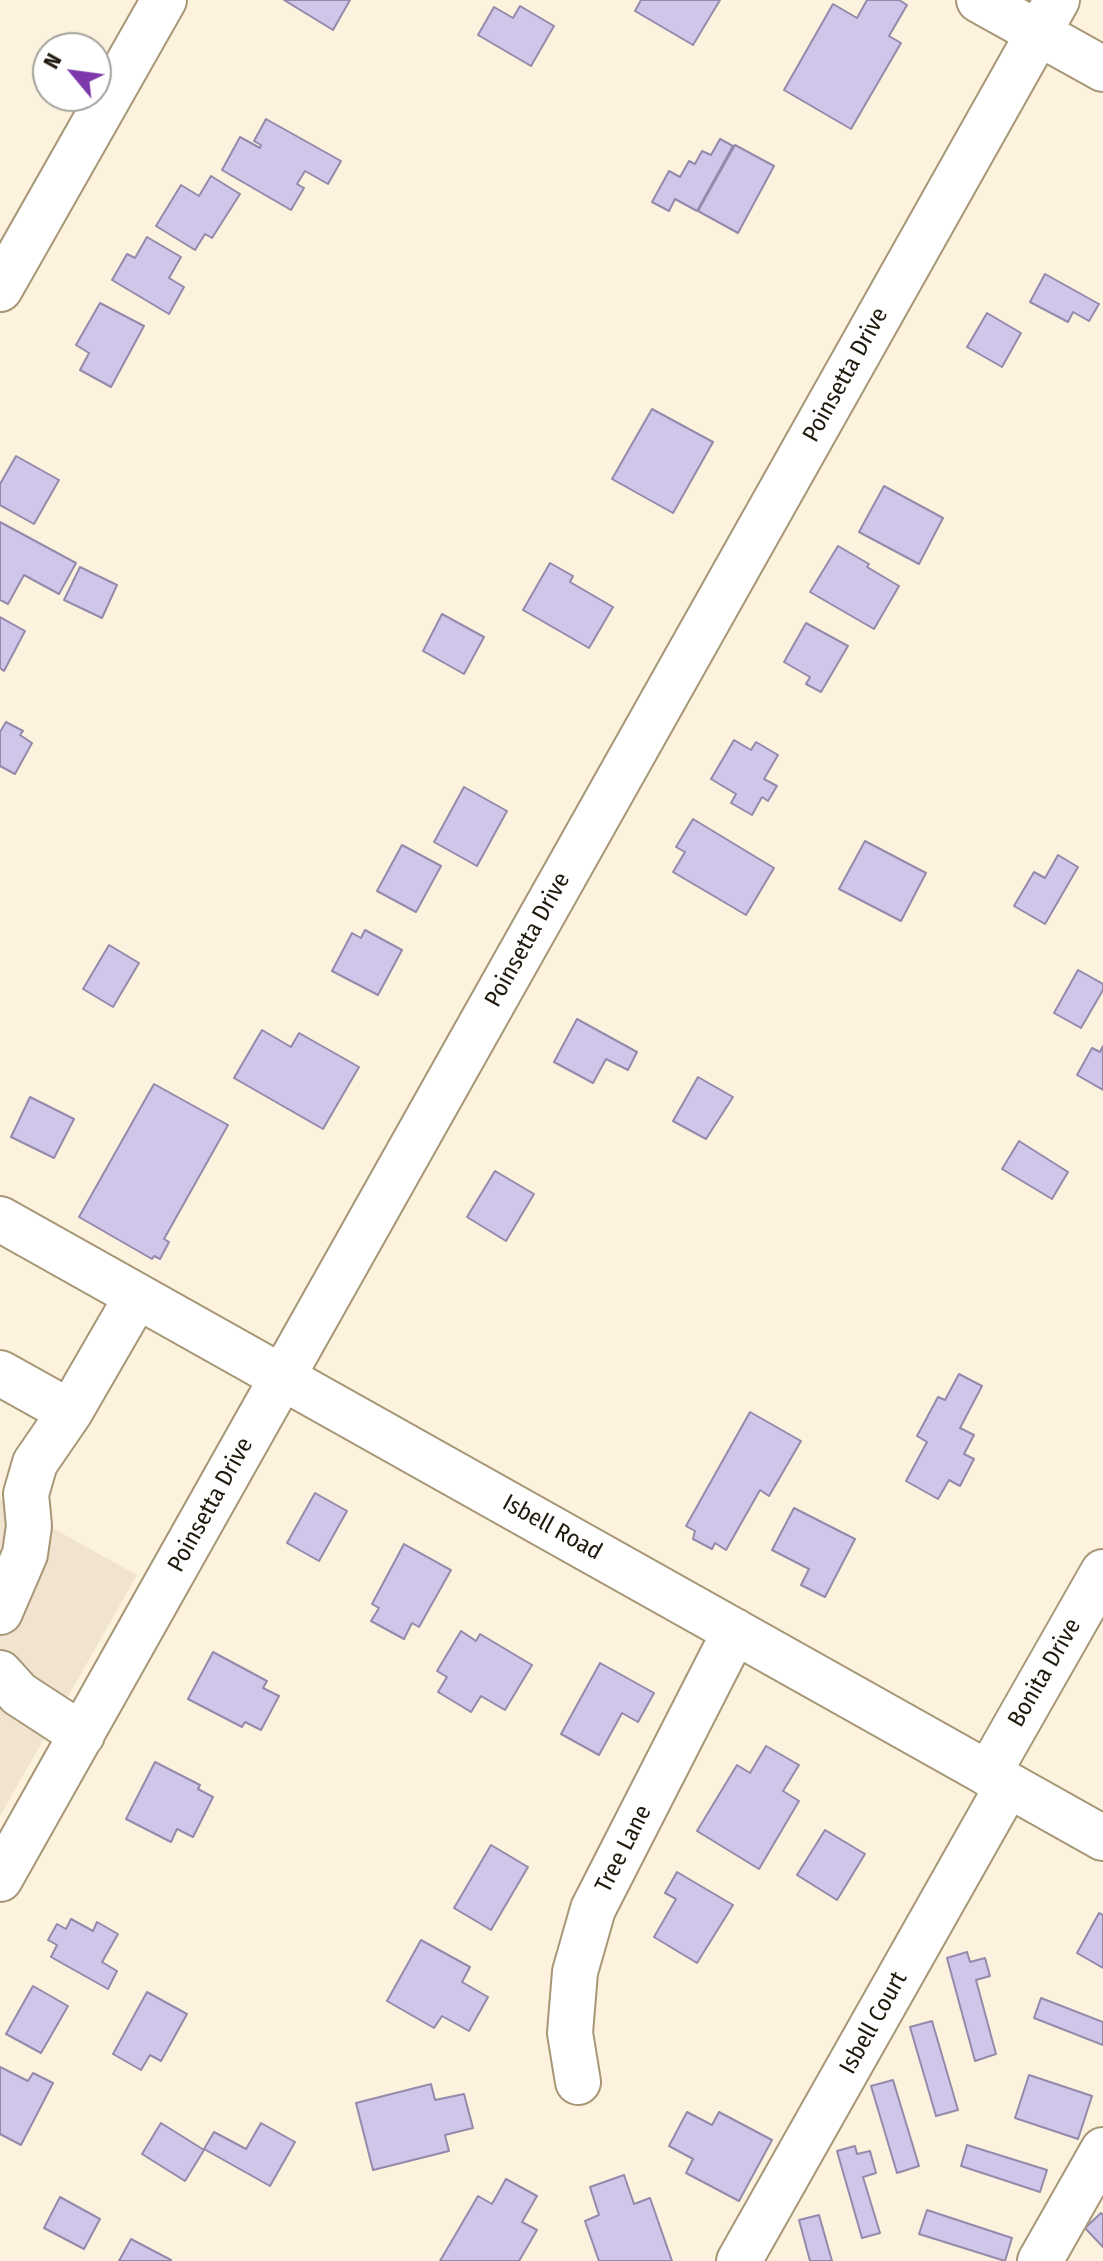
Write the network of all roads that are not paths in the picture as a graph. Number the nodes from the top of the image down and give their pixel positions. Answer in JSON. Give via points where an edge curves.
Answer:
{"nodes":[{"id":1,"x":164,"y":0,"type":"edge"},
{"id":2,"x":979,"y":0,"type":"edge"},
{"id":3,"x":1048,"y":16,"type":"edge"},
{"id":4,"x":1103,"y":69,"type":"edge"},
{"id":5,"x":0,"y":289,"type":"edge"},
{"id":6,"x":0,"y":1219,"type":"edge"},
{"id":7,"x":137,"y":1296,"type":"junction"},
{"id":8,"x":0,"y":1373,"type":"edge"},
{"id":9,"x":282,"y":1377,"type":"junction"},
{"id":10,"x":70,"y":1412,"type":"junction"},
{"id":11,"x":18,"y":1466,"type":"edge"},
{"id":12,"x":1103,"y":1572,"type":"edge"},
{"id":13,"x":0,"y":1612,"type":"edge"},
{"id":14,"x":735,"y":1631,"type":"junction"},
{"id":15,"x":0,"y":1673,"type":"edge"},
{"id":16,"x":82,"y":1735,"type":"junction"},
{"id":17,"x":998,"y":1780,"type":"junction"},
{"id":18,"x":1103,"y":1838,"type":"edge"},
{"id":19,"x":0,"y":1879,"type":"edge"},
{"id":20,"x":578,"y":2082,"type":"dead end"},
{"id":21,"x":1103,"y":2150,"type":"edge"},
{"id":22,"x":739,"y":2261,"type":"edge"},
{"id":23,"x":1040,"y":2261,"type":"edge"}],
"edges":[{"from":1,"to":5,"type":"street"},
{"from":2,"to":3,"type":"street"},
{"from":3,"to":4,"type":"street"},
{"from":3,"to":9,"type":"street","name":"Poinsetta Drive"},
{"from":6,"to":7,"type":"street","name":"Isbell Road"},
{"from":7,"to":9,"type":"street","name":"Isbell Road"},
{"from":7,"to":10,"type":"street"},
{"from":8,"to":10,"type":"street"},
{"from":9,"to":14,"type":"street","name":"Isbell Road"},
{"from":9,"to":16,"type":"street","name":"Poinsetta Drive"},
{"from":10,"to":11,"type":"street"},
{"from":11,"to":13,"type":"street","via":[[29,1526],[25,1554]]},
{"from":12,"to":17,"type":"street","name":"Bonita Drive"},
{"from":14,"to":17,"type":"street","name":"Isbell Road"},
{"from":14,"to":20,"type":"street","name":"Tree Lane","via":[[593,1909],[573,1988],[570,2033]]},
{"from":15,"to":16,"type":"street","via":[[19,1694]]},
{"from":16,"to":19,"type":"street","name":"Poinsetta Drive"},
{"from":17,"to":18,"type":"street","name":"Isbell Road"},
{"from":17,"to":22,"type":"street","name":"Isbell Court"},
{"from":21,"to":23,"type":"street"}]}
